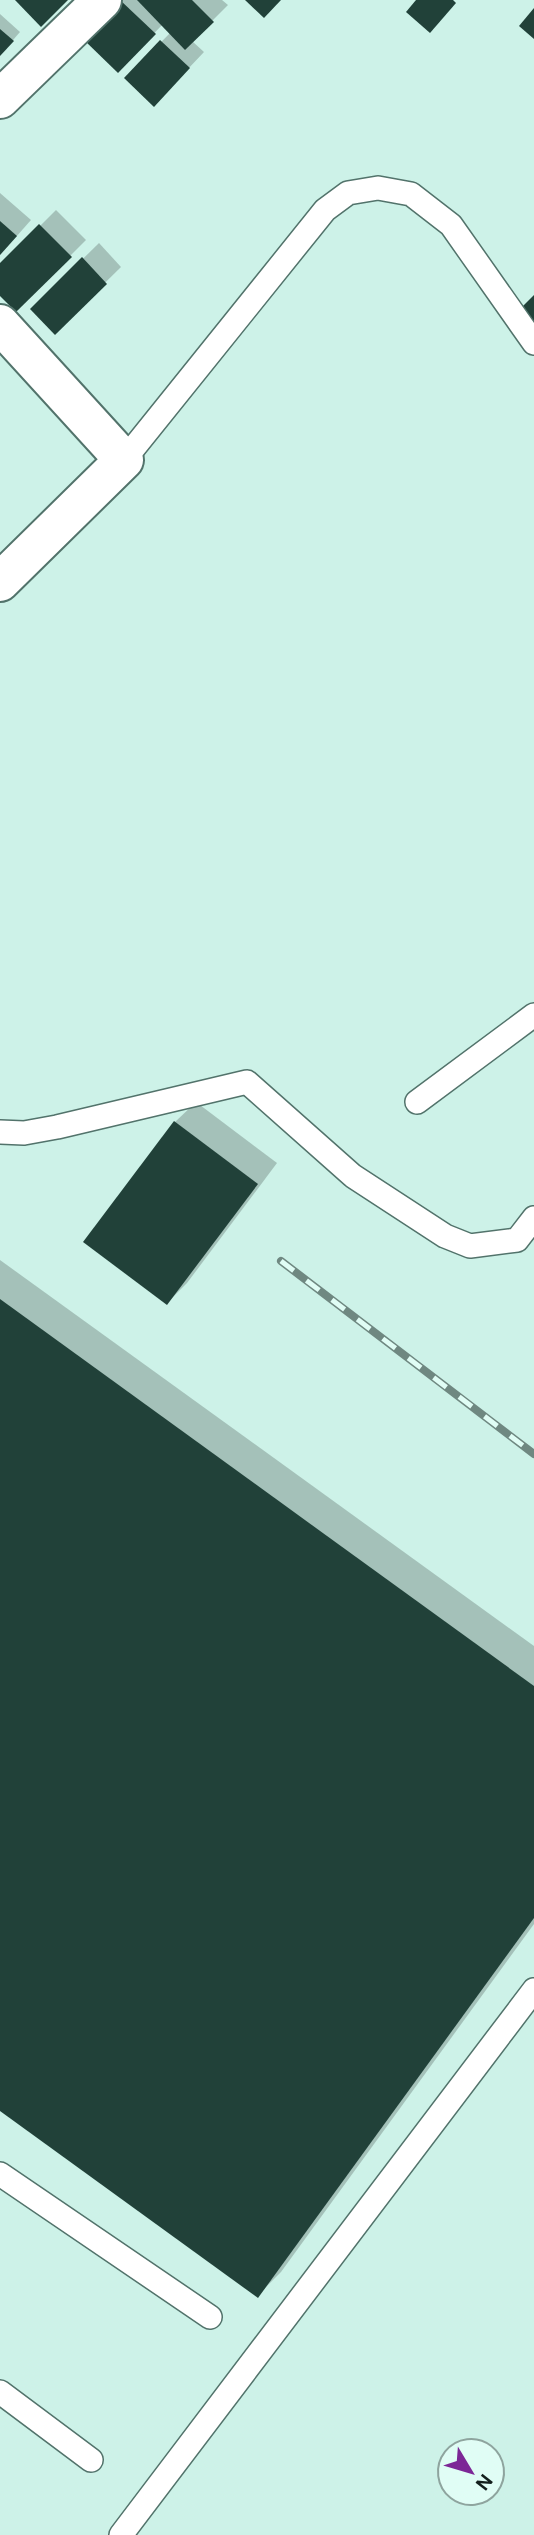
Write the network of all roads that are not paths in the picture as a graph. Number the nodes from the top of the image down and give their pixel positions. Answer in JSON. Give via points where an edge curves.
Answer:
{"nodes":[{"id":1,"x":102,"y":0,"type":"edge"},
{"id":2,"x":0,"y":99,"type":"edge"},
{"id":3,"x":0,"y":324,"type":"edge"},
{"id":4,"x":534,"y":343,"type":"edge"},
{"id":5,"x":124,"y":460,"type":"junction"},
{"id":6,"x":0,"y":582,"type":"edge"},
{"id":7,"x":534,"y":1014,"type":"edge"},
{"id":8,"x":417,"y":1101,"type":"dead end"},
{"id":9,"x":0,"y":1132,"type":"edge"},
{"id":10,"x":534,"y":1218,"type":"edge"},
{"id":11,"x":534,"y":1990,"type":"edge"},
{"id":12,"x":0,"y":2174,"type":"edge"},
{"id":13,"x":210,"y":2317,"type":"dead end"},
{"id":14,"x":0,"y":2392,"type":"edge"},
{"id":15,"x":91,"y":2460,"type":"dead end"},
{"id":16,"x":121,"y":2535,"type":"edge"}],
"edges":[{"from":1,"to":2,"type":"street"},
{"from":3,"to":5,"type":"street"},
{"from":4,"to":5,"type":"lane","via":[[451,225],[411,194],[378,188],[348,193],[325,210]]},
{"from":5,"to":6,"type":"street"},
{"from":7,"to":8,"type":"lane"},
{"from":9,"to":10,"type":"lane","via":[[57,1127],[247,1082],[353,1176],[445,1236],[470,1246],[517,1240]]},
{"from":11,"to":16,"type":"lane"},
{"from":12,"to":13,"type":"lane"},
{"from":14,"to":15,"type":"lane"}]}
